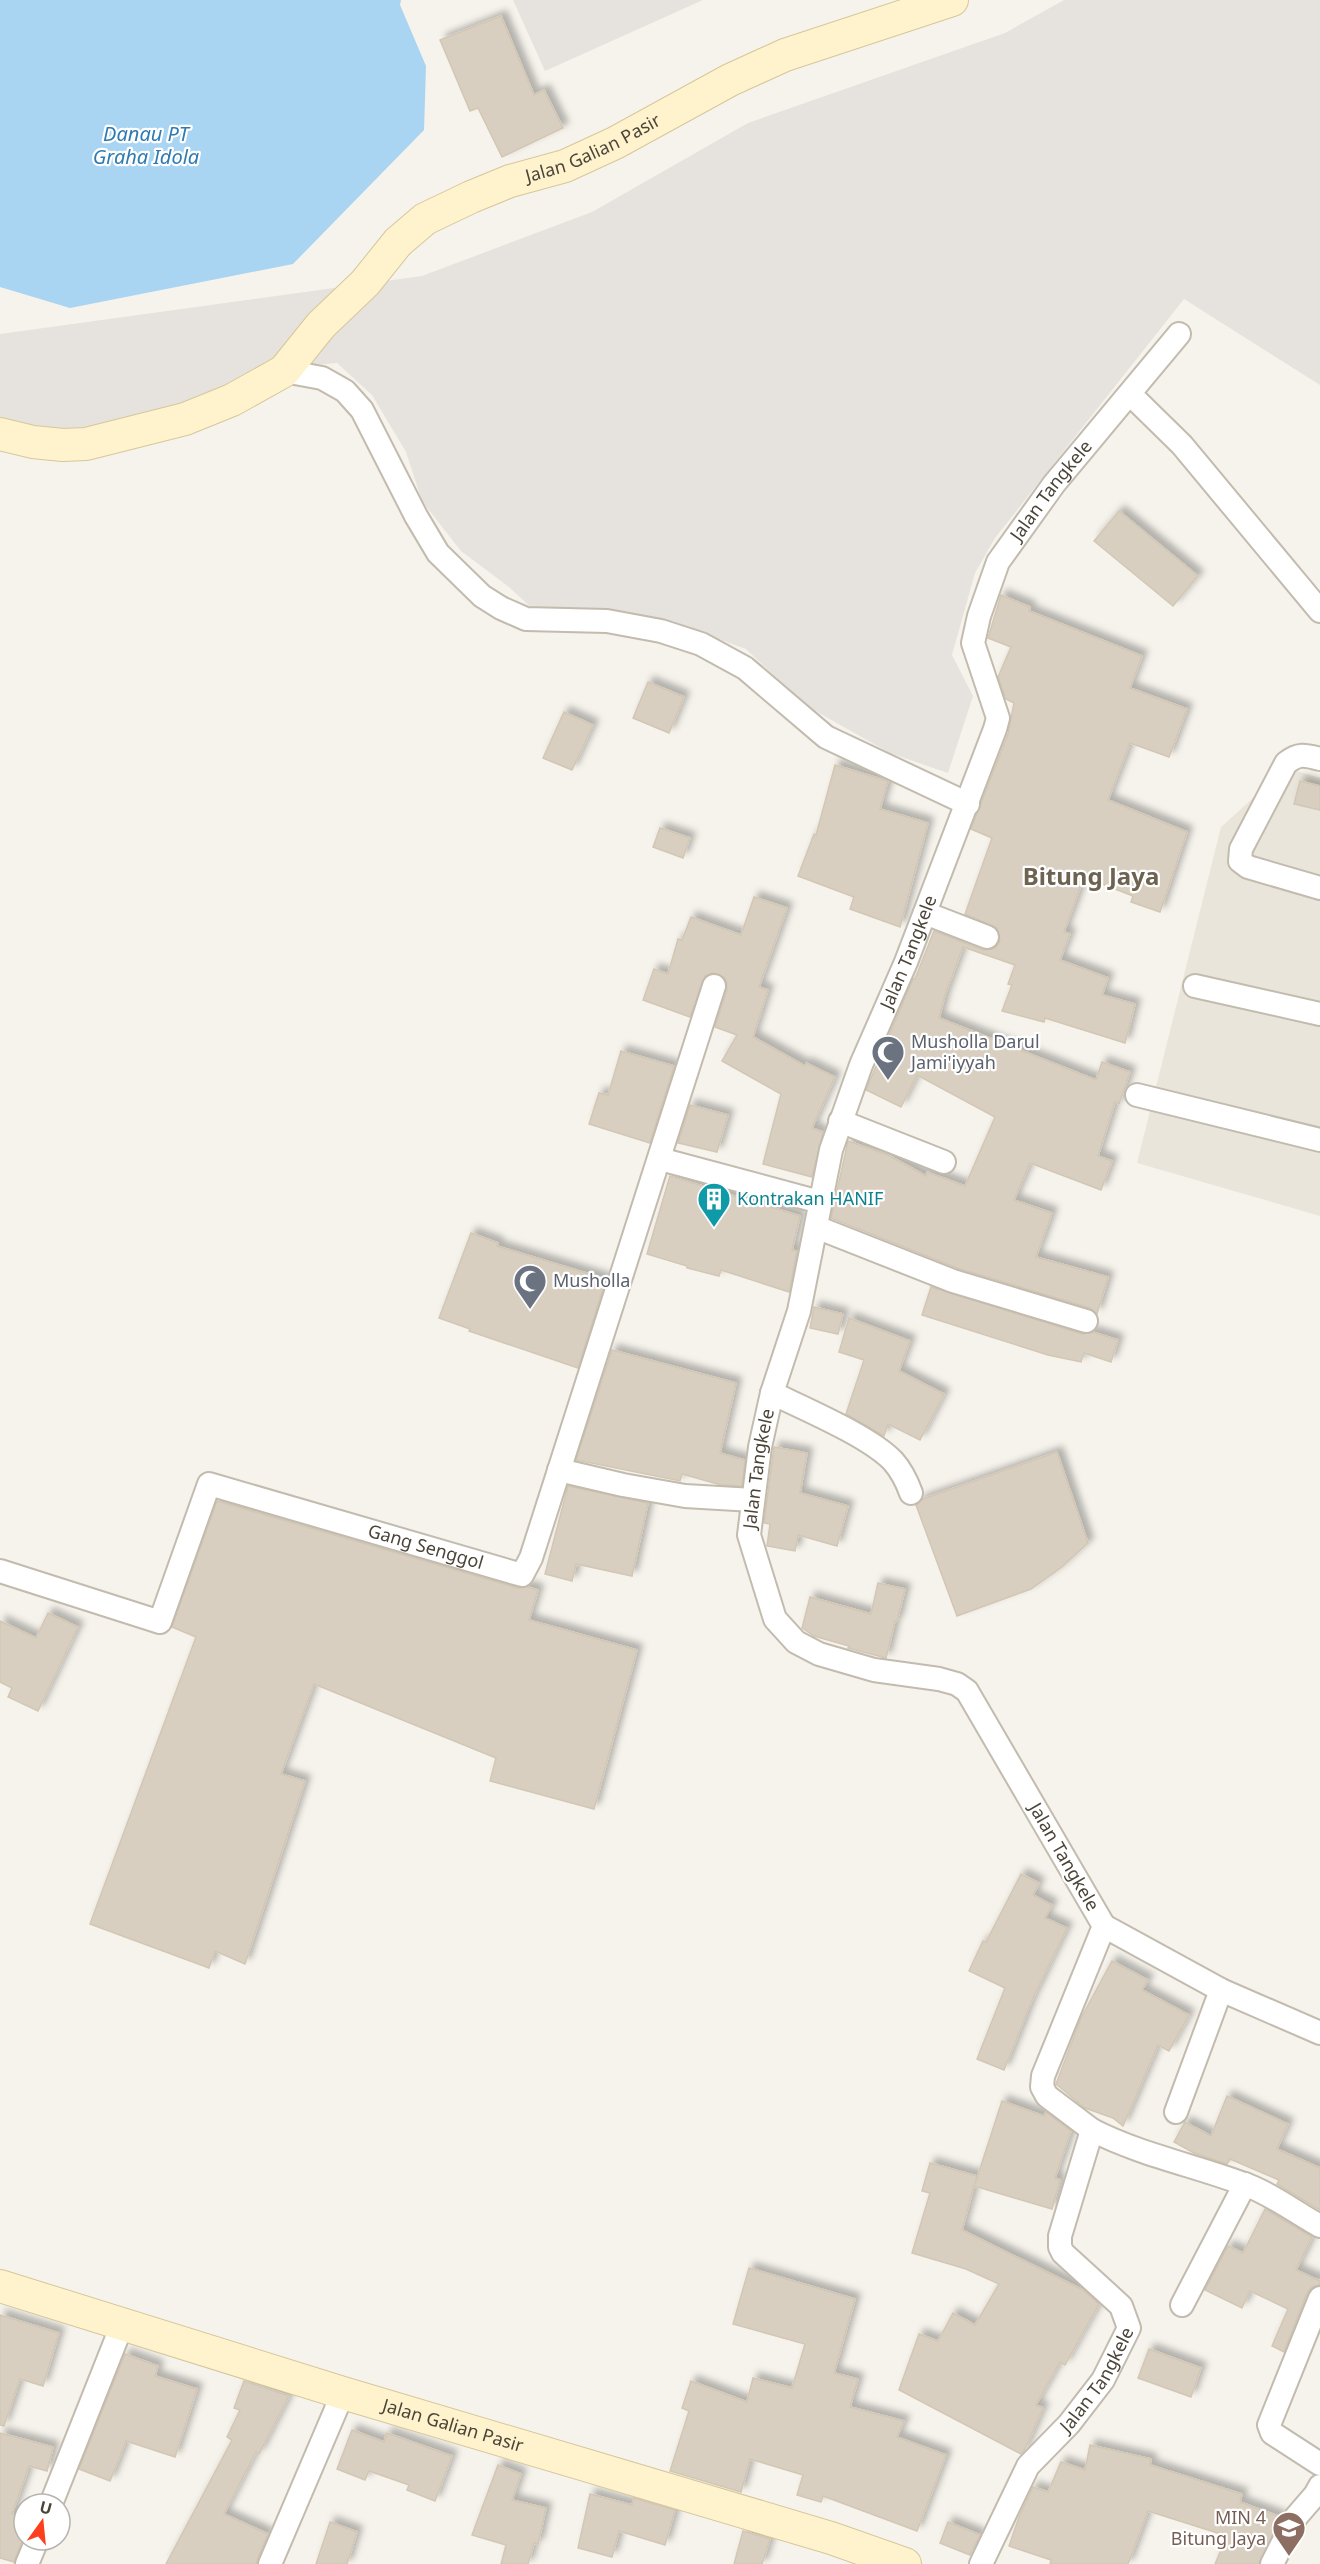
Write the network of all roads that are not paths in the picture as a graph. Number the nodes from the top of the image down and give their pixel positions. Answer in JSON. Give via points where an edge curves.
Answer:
{"nodes":[{"id":1,"x":952,"y":0,"type":"edge"},
{"id":2,"x":1179,"y":334,"type":"dead end"},
{"id":3,"x":284,"y":371,"type":"junction"},
{"id":4,"x":1130,"y":394,"type":"junction"},
{"id":5,"x":0,"y":434,"type":"edge"},
{"id":6,"x":1320,"y":611,"type":"edge"},
{"id":7,"x":1320,"y":759,"type":"edge"},
{"id":8,"x":968,"y":804,"type":"junction"},
{"id":9,"x":1320,"y":888,"type":"edge"},
{"id":10,"x":925,"y":913,"type":"junction"},
{"id":11,"x":987,"y":937,"type":"dead end"},
{"id":12,"x":714,"y":986,"type":"dead end"},
{"id":13,"x":1195,"y":986,"type":"dead end"},
{"id":14,"x":1320,"y":1014,"type":"edge"},
{"id":15,"x":1137,"y":1095,"type":"dead end"},
{"id":16,"x":840,"y":1121,"type":"junction"},
{"id":17,"x":1320,"y":1140,"type":"edge"},
{"id":18,"x":660,"y":1159,"type":"junction"},
{"id":19,"x":944,"y":1162,"type":"dead end"},
{"id":20,"x":820,"y":1202,"type":"junction"},
{"id":21,"x":816,"y":1227,"type":"junction"},
{"id":22,"x":1086,"y":1320,"type":"dead end"},
{"id":23,"x":772,"y":1393,"type":"junction"},
{"id":24,"x":560,"y":1470,"type":"junction"},
{"id":25,"x":911,"y":1493,"type":"dead end"},
{"id":26,"x":753,"y":1500,"type":"junction"},
{"id":27,"x":0,"y":1571,"type":"edge"},
{"id":28,"x":1104,"y":1926,"type":"junction"},
{"id":29,"x":1221,"y":1990,"type":"junction"},
{"id":30,"x":1320,"y":2033,"type":"edge"},
{"id":31,"x":1176,"y":2112,"type":"dead end"},
{"id":32,"x":1092,"y":2130,"type":"junction"},
{"id":33,"x":1245,"y":2184,"type":"junction"},
{"id":34,"x":1320,"y":2226,"type":"edge"},
{"id":35,"x":0,"y":2286,"type":"edge"},
{"id":36,"x":1320,"y":2298,"type":"edge"},
{"id":37,"x":1182,"y":2305,"type":"dead end"},
{"id":38,"x":122,"y":2325,"type":"junction"},
{"id":39,"x":343,"y":2393,"type":"junction"},
{"id":40,"x":1320,"y":2464,"type":"edge"},
{"id":41,"x":1320,"y":2486,"type":"edge"},
{"id":42,"x":56,"y":2492,"type":"edge"},
{"id":43,"x":270,"y":2564,"type":"edge"},
{"id":44,"x":905,"y":2564,"type":"edge"},
{"id":45,"x":981,"y":2564,"type":"edge"},
{"id":46,"x":1272,"y":2564,"type":"edge"}],
"edges":[{"from":1,"to":3,"type":"street","name":"Jalan Galian Pasir","via":[[785,56],[730,80],[626,138],[565,166],[510,181],[425,219],[398,242],[365,283],[321,325]]},
{"from":2,"to":4,"type":"street","name":"Jalan Tangkele"},
{"from":3,"to":5,"type":"street","via":[[232,400],[185,419],[86,444],[63,446]]},
{"from":3,"to":8,"type":"street","via":[[322,378],[345,391],[362,410],[438,553],[482,596],[526,619],[607,621],[661,631],[701,644],[745,668],[826,737]]},
{"from":4,"to":6,"type":"street","via":[[1182,445]]},
{"from":4,"to":8,"type":"street","name":"Jalan Tangkele","via":[[1054,484],[998,562],[973,643],[998,718]]},
{"from":7,"to":9,"type":"street","via":[[1297,755],[1286,763],[1241,849],[1240,861],[1248,867]]},
{"from":8,"to":10,"type":"street","name":"Jalan Tangkele"},
{"from":10,"to":11,"type":"street"},
{"from":10,"to":16,"type":"street","name":"Jalan Tangkele"},
{"from":12,"to":18,"type":"street","name":"Gang Senggol"},
{"from":13,"to":14,"type":"street"},
{"from":15,"to":17,"type":"street"},
{"from":16,"to":19,"type":"street"},
{"from":16,"to":20,"type":"street","name":"Jalan Tangkele"},
{"from":18,"to":20,"type":"street"},
{"from":18,"to":24,"type":"street","name":"Gang Senggol"},
{"from":20,"to":21,"type":"street","name":"Jalan Tangkele"},
{"from":21,"to":22,"type":"street","via":[[953,1281]]},
{"from":21,"to":23,"type":"street","name":"Jalan Tangkele","via":[[799,1311]]},
{"from":23,"to":25,"type":"street","via":[[861,1438],[893,1461]]},
{"from":23,"to":26,"type":"street","name":"Jalan Tangkele"},
{"from":24,"to":26,"type":"street","via":[[685,1496]]},
{"from":24,"to":27,"type":"street","name":"Gang Senggol","via":[[522,1575],[209,1484],[160,1622]]},
{"from":26,"to":28,"type":"street","name":"Jalan Tangkele","via":[[750,1536],[775,1619],[795,1642],[819,1654],[874,1670],[939,1678],[967,1691]]},
{"from":28,"to":29,"type":"street"},
{"from":28,"to":32,"type":"street","name":"Jalan Tangkele","via":[[1043,2076],[1042,2087],[1047,2096]]},
{"from":29,"to":30,"type":"street"},
{"from":29,"to":31,"type":"street"},
{"from":32,"to":33,"type":"street","via":[[1161,2159]]},
{"from":32,"to":45,"type":"street","name":"Jalan Tangkele","via":[[1060,2235],[1060,2247],[1121,2306],[1129,2328],[1103,2380],[1069,2424],[1028,2466]]},
{"from":33,"to":34,"type":"street"},
{"from":33,"to":37,"type":"street"},
{"from":35,"to":38,"type":"street","name":"Jalan Galian Pasir"},
{"from":36,"to":40,"type":"street","via":[[1269,2425],[1272,2433]]},
{"from":38,"to":39,"type":"street","name":"Jalan Galian Pasir"},
{"from":38,"to":42,"type":"street"},
{"from":39,"to":43,"type":"street"},
{"from":39,"to":44,"type":"street","name":"Jalan Galian Pasir","via":[[831,2538]]},
{"from":41,"to":46,"type":"street","via":[[1296,2517]]}]}
